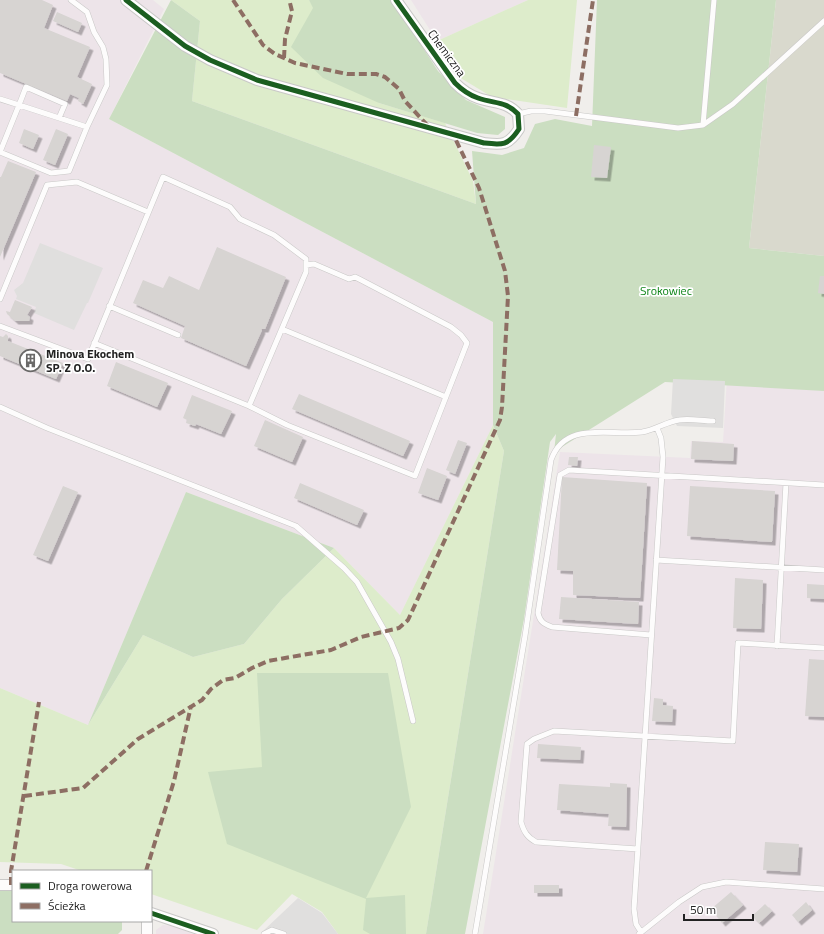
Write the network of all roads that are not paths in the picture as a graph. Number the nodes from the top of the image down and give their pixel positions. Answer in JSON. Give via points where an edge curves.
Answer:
{"nodes":[{"id":1,"x":71,"y":0,"type":"edge"},
{"id":2,"x":126,"y":0,"type":"edge"},
{"id":3,"x":396,"y":0,"type":"edge"},
{"id":4,"x":714,"y":0,"type":"edge"},
{"id":5,"x":824,"y":20,"type":"edge"},
{"id":6,"x":0,"y":99,"type":"edge"},
{"id":7,"x":19,"y":105,"type":"junction"},
{"id":8,"x":518,"y":114,"type":"junction"},
{"id":9,"x":59,"y":118,"type":"junction"},
{"id":10,"x":703,"y":125,"type":"junction"},
{"id":11,"x":87,"y":127,"type":"junction"},
{"id":12,"x":0,"y":152,"type":"edge"},
{"id":13,"x":148,"y":212,"type":"junction"},
{"id":14,"x":306,"y":265,"type":"junction"},
{"id":15,"x":0,"y":299,"type":"edge"},
{"id":16,"x":109,"y":306,"type":"junction"},
{"id":17,"x":0,"y":326,"type":"edge"},
{"id":18,"x":282,"y":329,"type":"junction"},
{"id":19,"x":178,"y":334,"type":"dead end"},
{"id":20,"x":94,"y":342,"type":"junction"},
{"id":21,"x":446,"y":397,"type":"junction"},
{"id":22,"x":249,"y":406,"type":"junction"},
{"id":23,"x":0,"y":407,"type":"edge"},
{"id":24,"x":713,"y":421,"type":"dead end"},
{"id":25,"x":657,"y":428,"type":"junction"},
{"id":26,"x":662,"y":475,"type":"junction"},
{"id":27,"x":786,"y":483,"type":"junction"},
{"id":28,"x":824,"y":485,"type":"edge"},
{"id":29,"x":656,"y":560,"type":"junction"},
{"id":30,"x":781,"y":567,"type":"junction"},
{"id":31,"x":824,"y":570,"type":"edge"},
{"id":32,"x":651,"y":636,"type":"junction"},
{"id":33,"x":776,"y":646,"type":"junction"},
{"id":34,"x":824,"y":648,"type":"edge"},
{"id":35,"x":413,"y":721,"type":"dead end"},
{"id":36,"x":645,"y":736,"type":"junction"},
{"id":37,"x":638,"y":849,"type":"junction"},
{"id":38,"x":0,"y":885,"type":"edge"},
{"id":39,"x":12,"y":885,"type":"edge"},
{"id":40,"x":824,"y":889,"type":"edge"},
{"id":41,"x":152,"y":913,"type":"edge"},
{"id":42,"x":147,"y":922,"type":"edge"},
{"id":43,"x":640,"y":933,"type":"edge"},
{"id":44,"x":147,"y":934,"type":"edge"},
{"id":45,"x":213,"y":934,"type":"edge"},
{"id":46,"x":264,"y":934,"type":"edge"},
{"id":47,"x":284,"y":934,"type":"edge"},
{"id":48,"x":475,"y":934,"type":"edge"}],
"edges":[{"from":1,"to":11,"type":"lane","via":[[87,12],[106,60],[107,85]]},
{"from":2,"to":8,"type":"street","via":[[186,46],[210,60],[257,80],[484,143],[498,144],[510,141],[519,130]]},
{"from":3,"to":8,"type":"street","name":"Chemiczna","via":[[455,83],[477,98],[507,104]]},
{"from":4,"to":10,"type":"lane"},
{"from":5,"to":10,"type":"lane","via":[[733,104]]},
{"from":6,"to":7,"type":"lane"},
{"from":7,"to":9,"type":"lane"},
{"from":7,"to":9,"type":"lane","via":[[26,87],[65,104]]},
{"from":7,"to":12,"type":"lane"},
{"from":8,"to":10,"type":"lane","via":[[545,111],[678,128]]},
{"from":9,"to":11,"type":"lane"},
{"from":11,"to":12,"type":"lane","via":[[69,171],[51,173]]},
{"from":13,"to":14,"type":"lane","via":[[163,177],[230,207],[240,219],[274,235],[306,259]]},
{"from":13,"to":15,"type":"lane","via":[[77,182],[47,185]]},
{"from":13,"to":16,"type":"lane"},
{"from":14,"to":18,"type":"lane","via":[[306,272]]},
{"from":14,"to":21,"type":"lane","via":[[314,264],[349,279],[355,277],[451,327],[461,335],[467,343]]},
{"from":16,"to":19,"type":"lane"},
{"from":16,"to":20,"type":"lane"},
{"from":17,"to":20,"type":"lane","via":[[88,359]]},
{"from":18,"to":21,"type":"lane"},
{"from":18,"to":22,"type":"lane"},
{"from":20,"to":22,"type":"lane"},
{"from":21,"to":22,"type":"lane","via":[[415,476],[287,425]]},
{"from":23,"to":35,"type":"lane","via":[[76,440],[296,526],[358,582],[398,659]]},
{"from":24,"to":25,"type":"lane","via":[[680,420]]},
{"from":25,"to":26,"type":"lane","via":[[661,438]]},
{"from":25,"to":48,"type":"lane","via":[[626,434],[588,432],[559,444],[551,460],[525,636]]},
{"from":26,"to":27,"type":"lane"},
{"from":26,"to":29,"type":"lane"},
{"from":26,"to":32,"type":"lane","via":[[569,470],[560,475],[538,613],[544,624],[552,627]]},
{"from":27,"to":28,"type":"lane"},
{"from":27,"to":30,"type":"lane"},
{"from":29,"to":30,"type":"lane"},
{"from":29,"to":32,"type":"lane"},
{"from":30,"to":31,"type":"lane"},
{"from":30,"to":33,"type":"lane"},
{"from":32,"to":36,"type":"lane"},
{"from":33,"to":34,"type":"lane"},
{"from":33,"to":36,"type":"lane","via":[[738,644],[733,742]]},
{"from":36,"to":37,"type":"lane"},
{"from":36,"to":37,"type":"lane","via":[[554,731],[534,739],[528,744],[525,762],[521,822],[525,833],[536,842]]},
{"from":37,"to":43,"type":"lane","via":[[634,909]]},
{"from":38,"to":39,"type":"street"},
{"from":40,"to":43,"type":"lane","via":[[726,882],[702,887]]},
{"from":41,"to":45,"type":"street"},
{"from":42,"to":44,"type":"street"},
{"from":46,"to":47,"type":"lane","via":[[272,930]]}]}
